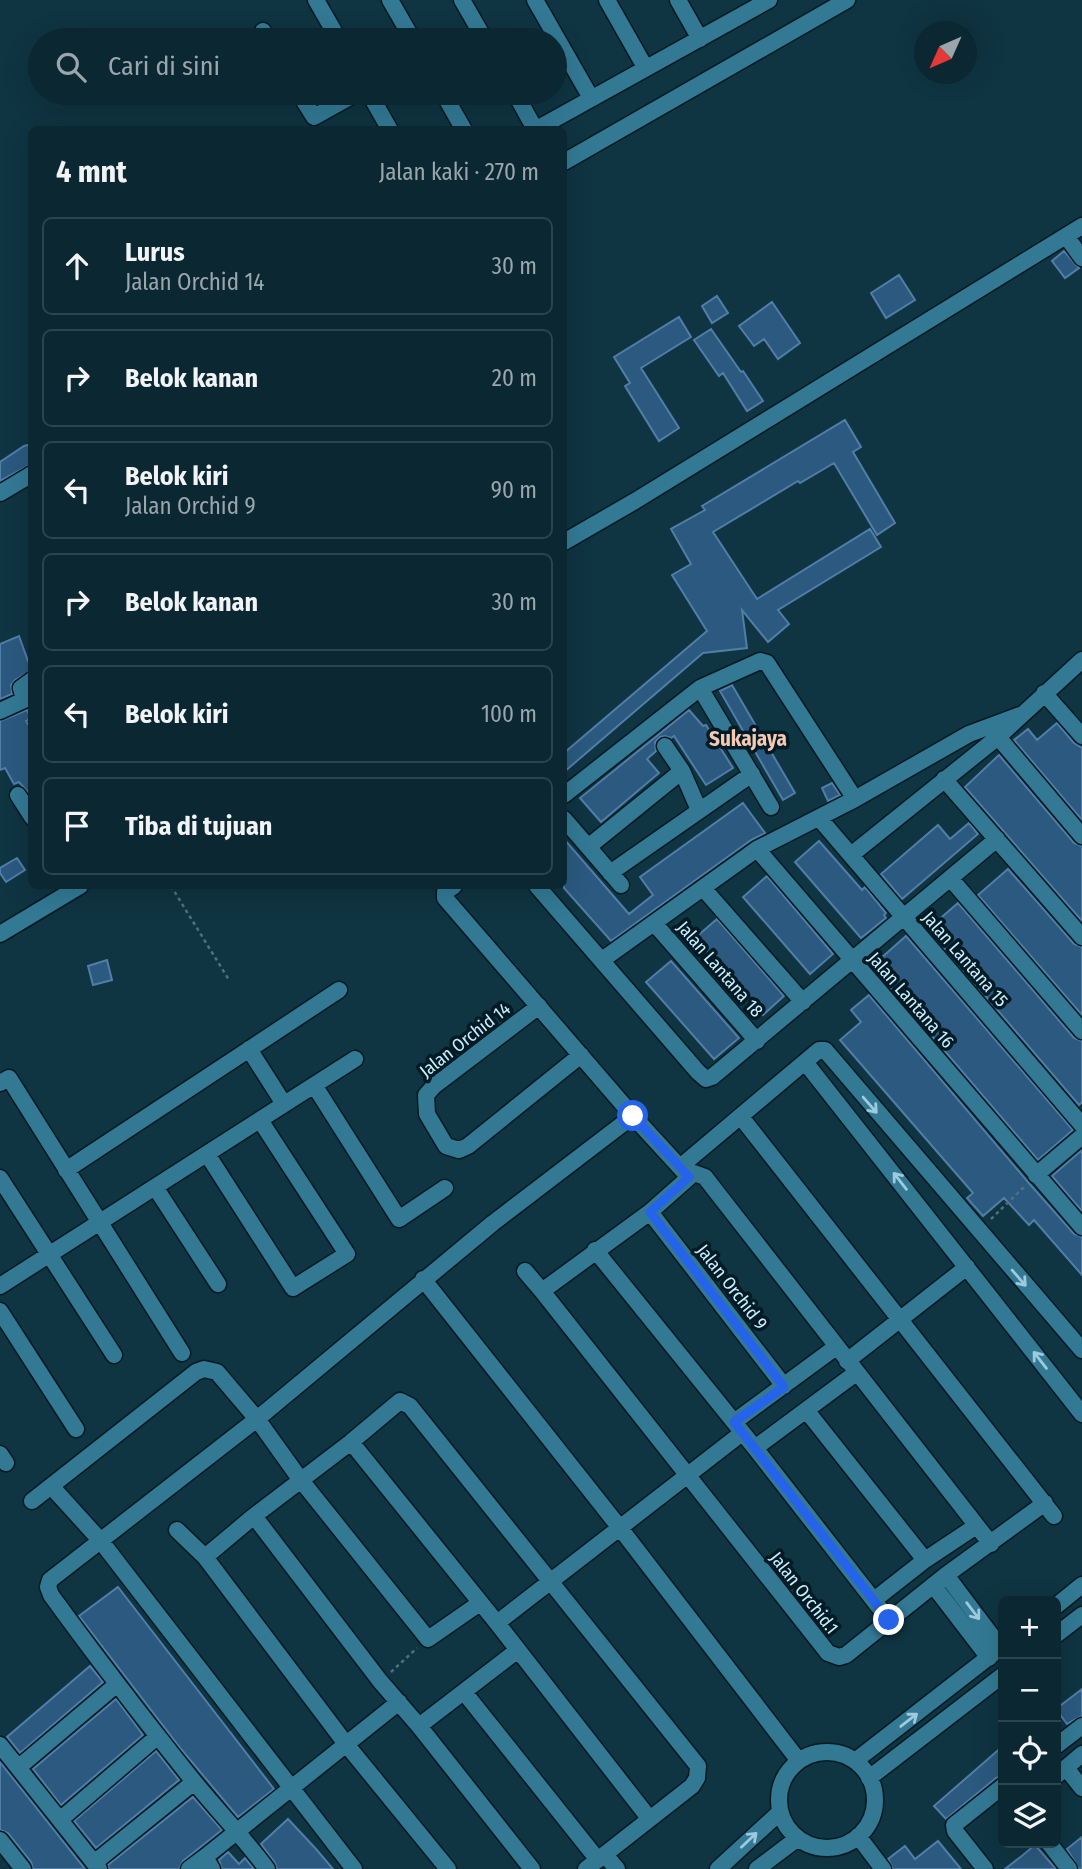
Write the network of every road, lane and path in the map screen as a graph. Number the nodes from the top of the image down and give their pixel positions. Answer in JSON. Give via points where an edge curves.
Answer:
{"nodes":[{"id":1,"x":316,"y":0,"type":"edge"},
{"id":2,"x":390,"y":0,"type":"edge"},
{"id":3,"x":462,"y":0,"type":"edge"},
{"id":4,"x":535,"y":0,"type":"edge"},
{"id":5,"x":607,"y":0,"type":"edge"},
{"id":6,"x":678,"y":0,"type":"edge"},
{"id":7,"x":848,"y":0,"type":"edge"},
{"id":8,"x":759,"y":2,"type":"edge"},
{"id":9,"x":332,"y":28,"type":"edge"},
{"id":10,"x":406,"y":28,"type":"edge"},
{"id":11,"x":478,"y":28,"type":"edge"},
{"id":12,"x":551,"y":28,"type":"edge"},
{"id":13,"x":700,"y":39,"type":"junction"},
{"id":14,"x":567,"y":56,"type":"edge"},
{"id":15,"x":645,"y":67,"type":"junction"},
{"id":16,"x":591,"y":98,"type":"junction"},
{"id":17,"x":306,"y":105,"type":"edge"},
{"id":18,"x":336,"y":105,"type":"edge"},
{"id":19,"x":376,"y":105,"type":"edge"},
{"id":20,"x":450,"y":105,"type":"edge"},
{"id":21,"x":522,"y":105,"type":"edge"},
{"id":22,"x":388,"y":126,"type":"edge"},
{"id":23,"x":462,"y":126,"type":"edge"},
{"id":24,"x":533,"y":126,"type":"edge"},
{"id":25,"x":540,"y":126,"type":"edge"},
{"id":26,"x":567,"y":160,"type":"edge"},
{"id":27,"x":1082,"y":226,"type":"edge"},
{"id":28,"x":1066,"y":236,"type":"junction"},
{"id":29,"x":1082,"y":258,"type":"edge"},
{"id":30,"x":28,"y":476,"type":"edge"},
{"id":31,"x":0,"y":493,"type":"edge"},
{"id":32,"x":567,"y":540,"type":"edge"},
{"id":33,"x":1082,"y":660,"type":"edge"},
{"id":34,"x":28,"y":683,"type":"edge"},
{"id":35,"x":700,"y":688,"type":"junction"},
{"id":36,"x":1044,"y":693,"type":"junction"},
{"id":37,"x":0,"y":711,"type":"edge"},
{"id":38,"x":1020,"y":715,"type":"junction"},
{"id":39,"x":1082,"y":736,"type":"edge"},
{"id":40,"x":998,"y":737,"type":"junction"},
{"id":41,"x":665,"y":746,"type":"dead end"},
{"id":42,"x":682,"y":771,"type":"junction"},
{"id":43,"x":752,"y":774,"type":"junction"},
{"id":44,"x":944,"y":779,"type":"junction"},
{"id":45,"x":567,"y":793,"type":"edge"},
{"id":46,"x":18,"y":795,"type":"dead end"},
{"id":47,"x":855,"y":799,"type":"junction"},
{"id":48,"x":771,"y":807,"type":"dead end"},
{"id":49,"x":699,"y":810,"type":"junction"},
{"id":50,"x":28,"y":811,"type":"edge"},
{"id":51,"x":819,"y":818,"type":"junction"},
{"id":52,"x":567,"y":822,"type":"edge"},
{"id":53,"x":1082,"y":836,"type":"edge"},
{"id":54,"x":997,"y":839,"type":"junction"},
{"id":55,"x":588,"y":847,"type":"junction"},
{"id":56,"x":757,"y":849,"type":"junction"},
{"id":57,"x":851,"y":855,"type":"junction"},
{"id":58,"x":950,"y":878,"type":"junction"},
{"id":59,"x":703,"y":888,"type":"junction"},
{"id":60,"x":72,"y":889,"type":"edge"},
{"id":61,"x":173,"y":889,"type":"edge"},
{"id":62,"x":540,"y":889,"type":"edge"},
{"id":63,"x":450,"y":892,"type":"edge"},
{"id":64,"x":904,"y":917,"type":"junction"},
{"id":65,"x":654,"y":923,"type":"junction"},
{"id":66,"x":0,"y":934,"type":"edge"},
{"id":67,"x":1082,"y":937,"type":"edge"},
{"id":68,"x":601,"y":960,"type":"junction"},
{"id":69,"x":852,"y":960,"type":"junction"},
{"id":70,"x":229,"y":980,"type":"dead end"},
{"id":71,"x":340,"y":990,"type":"dead end"},
{"id":72,"x":803,"y":1002,"type":"junction"},
{"id":73,"x":539,"y":1006,"type":"junction"},
{"id":74,"x":1082,"y":1031,"type":"edge"},
{"id":75,"x":757,"y":1041,"type":"junction"},
{"id":76,"x":249,"y":1049,"type":"junction"},
{"id":77,"x":582,"y":1055,"type":"junction"},
{"id":78,"x":355,"y":1059,"type":"dead end"},
{"id":79,"x":805,"y":1062,"type":"junction"},
{"id":80,"x":0,"y":1083,"type":"edge"},
{"id":81,"x":314,"y":1085,"type":"junction"},
{"id":82,"x":284,"y":1104,"type":"junction"},
{"id":83,"x":633,"y":1116,"type":"junction"},
{"id":84,"x":741,"y":1117,"type":"junction"},
{"id":85,"x":260,"y":1120,"type":"junction"},
{"id":86,"x":1082,"y":1125,"type":"edge"},
{"id":87,"x":1082,"y":1136,"type":"edge"},
{"id":88,"x":206,"y":1154,"type":"junction"},
{"id":89,"x":66,"y":1170,"type":"junction"},
{"id":90,"x":684,"y":1172,"type":"junction"},
{"id":91,"x":1036,"y":1175,"type":"junction"},
{"id":92,"x":0,"y":1178,"type":"edge"},
{"id":93,"x":155,"y":1187,"type":"junction"},
{"id":94,"x":445,"y":1188,"type":"dead end"},
{"id":95,"x":650,"y":1212,"type":"junction"},
{"id":96,"x":99,"y":1223,"type":"junction"},
{"id":97,"x":1082,"y":1227,"type":"edge"},
{"id":98,"x":978,"y":1231,"type":"junction"},
{"id":99,"x":595,"y":1250,"type":"junction"},
{"id":100,"x":49,"y":1255,"type":"junction"},
{"id":101,"x":967,"y":1267,"type":"junction"},
{"id":102,"x":525,"y":1271,"type":"dead end"},
{"id":103,"x":423,"y":1279,"type":"junction"},
{"id":104,"x":218,"y":1284,"type":"dead end"},
{"id":105,"x":0,"y":1286,"type":"edge"},
{"id":106,"x":542,"y":1291,"type":"junction"},
{"id":107,"x":0,"y":1311,"type":"edge"},
{"id":108,"x":901,"y":1318,"type":"junction"},
{"id":109,"x":836,"y":1347,"type":"junction"},
{"id":110,"x":1082,"y":1350,"type":"edge"},
{"id":111,"x":182,"y":1353,"type":"dead end"},
{"id":112,"x":114,"y":1355,"type":"dead end"},
{"id":113,"x":852,"y":1367,"type":"junction"},
{"id":114,"x":784,"y":1387,"type":"junction"},
{"id":115,"x":806,"y":1410,"type":"junction"},
{"id":116,"x":1082,"y":1414,"type":"edge"},
{"id":117,"x":257,"y":1419,"type":"junction"},
{"id":118,"x":738,"y":1427,"type":"junction"},
{"id":119,"x":76,"y":1429,"type":"dead end"},
{"id":120,"x":351,"y":1442,"type":"junction"},
{"id":121,"x":755,"y":1448,"type":"junction"},
{"id":122,"x":689,"y":1475,"type":"junction"},
{"id":123,"x":300,"y":1479,"type":"junction"},
{"id":124,"x":51,"y":1486,"type":"junction"},
{"id":125,"x":32,"y":1501,"type":"dead end"},
{"id":126,"x":254,"y":1516,"type":"junction"},
{"id":127,"x":976,"y":1527,"type":"junction"},
{"id":128,"x":620,"y":1528,"type":"junction"},
{"id":129,"x":177,"y":1530,"type":"dead end"},
{"id":130,"x":100,"y":1540,"type":"junction"},
{"id":131,"x":991,"y":1544,"type":"junction"},
{"id":132,"x":205,"y":1557,"type":"junction"},
{"id":133,"x":925,"y":1560,"type":"junction"},
{"id":134,"x":946,"y":1575,"type":"junction"},
{"id":135,"x":550,"y":1583,"type":"junction"},
{"id":136,"x":933,"y":1585,"type":"junction"},
{"id":137,"x":1082,"y":1585,"type":"edge"},
{"id":138,"x":874,"y":1600,"type":"junction"},
{"id":139,"x":1061,"y":1602,"type":"edge"},
{"id":140,"x":480,"y":1603,"type":"junction"},
{"id":141,"x":1082,"y":1615,"type":"edge"},
{"id":142,"x":889,"y":1620,"type":"junction"},
{"id":143,"x":497,"y":1623,"type":"junction"},
{"id":144,"x":1061,"y":1631,"type":"edge"},
{"id":145,"x":428,"y":1639,"type":"junction"},
{"id":146,"x":518,"y":1650,"type":"junction"},
{"id":147,"x":998,"y":1651,"type":"edge"},
{"id":148,"x":380,"y":1681,"type":"junction"},
{"id":149,"x":998,"y":1682,"type":"edge"},
{"id":150,"x":116,"y":1685,"type":"junction"},
{"id":151,"x":464,"y":1692,"type":"junction"},
{"id":152,"x":399,"y":1702,"type":"junction"},
{"id":153,"x":419,"y":1726,"type":"junction"},
{"id":154,"x":1082,"y":1726,"type":"edge"},
{"id":155,"x":158,"y":1736,"type":"junction"},
{"id":156,"x":1061,"y":1736,"type":"edge"},
{"id":157,"x":346,"y":1744,"type":"junction"},
{"id":158,"x":0,"y":1745,"type":"edge"},
{"id":159,"x":1082,"y":1754,"type":"edge"},
{"id":160,"x":799,"y":1761,"type":"junction"},
{"id":161,"x":855,"y":1761,"type":"junction"},
{"id":162,"x":19,"y":1767,"type":"junction"},
{"id":163,"x":1061,"y":1772,"type":"edge"},
{"id":164,"x":869,"y":1778,"type":"junction"},
{"id":165,"x":194,"y":1782,"type":"junction"},
{"id":166,"x":291,"y":1787,"type":"junction"},
{"id":167,"x":1082,"y":1788,"type":"edge"},
{"id":168,"x":998,"y":1790,"type":"edge"},
{"id":169,"x":780,"y":1812,"type":"junction"},
{"id":170,"x":649,"y":1818,"type":"junction"},
{"id":171,"x":61,"y":1819,"type":"junction"},
{"id":172,"x":239,"y":1831,"type":"junction"},
{"id":173,"x":858,"y":1836,"type":"junction"},
{"id":174,"x":798,"y":1838,"type":"junction"},
{"id":175,"x":0,"y":1840,"type":"edge"},
{"id":176,"x":1053,"y":1848,"type":"edge"},
{"id":177,"x":209,"y":1863,"type":"edge"},
{"id":178,"x":594,"y":1864,"type":"edge"},
{"id":179,"x":97,"y":1866,"type":"edge"},
{"id":180,"x":23,"y":1869,"type":"edge"},
{"id":181,"x":189,"y":1869,"type":"edge"},
{"id":182,"x":267,"y":1869,"type":"edge"},
{"id":183,"x":354,"y":1869,"type":"edge"},
{"id":184,"x":448,"y":1869,"type":"edge"},
{"id":185,"x":532,"y":1869,"type":"edge"},
{"id":186,"x":617,"y":1869,"type":"edge"},
{"id":187,"x":718,"y":1869,"type":"edge"},
{"id":188,"x":757,"y":1869,"type":"edge"},
{"id":189,"x":883,"y":1869,"type":"edge"},
{"id":190,"x":985,"y":1869,"type":"edge"},
{"id":191,"x":1069,"y":1869,"type":"edge"}],
"edges":[{"from":1,"to":9,"type":"street"},
{"from":2,"to":10,"type":"street"},
{"from":3,"to":11,"type":"street"},
{"from":4,"to":12,"type":"street"},
{"from":5,"to":15,"type":"street"},
{"from":6,"to":13,"type":"street"},
{"from":7,"to":26,"type":"street"},
{"from":8,"to":13,"type":"street"},
{"from":13,"to":15,"type":"street"},
{"from":14,"to":16,"type":"street"},
{"from":15,"to":16,"type":"street"},
{"from":16,"to":25,"type":"street"},
{"from":17,"to":18,"type":"street","via":[[314,117]]},
{"from":19,"to":22,"type":"street"},
{"from":20,"to":23,"type":"street"},
{"from":21,"to":24,"type":"street"},
{"from":27,"to":28,"type":"street"},
{"from":28,"to":29,"type":"street"},
{"from":28,"to":32,"type":"street"},
{"from":30,"to":31,"type":"street"},
{"from":33,"to":36,"type":"street"},
{"from":34,"to":37,"type":"street","via":[[21,688],[24,699]]},
{"from":35,"to":43,"type":"street"},
{"from":35,"to":45,"type":"street"},
{"from":35,"to":47,"type":"street","via":[[760,661],[767,663]]},
{"from":36,"to":38,"type":"street"},
{"from":36,"to":39,"type":"street"},
{"from":38,"to":40,"type":"street"},
{"from":38,"to":47,"type":"street","via":[[969,734]]},
{"from":40,"to":44,"type":"street"},
{"from":40,"to":53,"type":"street"},
{"from":41,"to":42,"type":"street"},
{"from":42,"to":49,"type":"street"},
{"from":42,"to":55,"type":"street"},
{"from":43,"to":48,"type":"street"},
{"from":43,"to":49,"type":"street"},
{"from":44,"to":54,"type":"street"},
{"from":44,"to":57,"type":"street"},
{"from":46,"to":50,"type":"street"},
{"from":47,"to":51,"type":"street"},
{"from":49,"to":55,"type":"street","via":[[615,879]]},
{"from":51,"to":56,"type":"street"},
{"from":51,"to":57,"type":"street","name":"Jalan Lantana 15"},
{"from":52,"to":55,"type":"street"},
{"from":54,"to":58,"type":"street"},
{"from":54,"to":67,"type":"street"},
{"from":56,"to":59,"type":"street"},
{"from":56,"to":69,"type":"street","name":"Jalan Lantana 16"},
{"from":57,"to":64,"type":"street","name":"Jalan Lantana 15"},
{"from":58,"to":64,"type":"street"},
{"from":58,"to":74,"type":"street"},
{"from":59,"to":65,"type":"street"},
{"from":59,"to":72,"type":"street"},
{"from":60,"to":66,"type":"street"},
{"from":61,"to":70,"type":"path"},
{"from":62,"to":68,"type":"street"},
{"from":63,"to":73,"type":"street","name":"Jalan Orchid 14"},
{"from":64,"to":69,"type":"street"},
{"from":64,"to":86,"type":"street","name":"Jalan Lantana 15"},
{"from":65,"to":68,"type":"street"},
{"from":65,"to":75,"type":"street","name":"Jalan Lantana 18"},
{"from":68,"to":75,"type":"street","via":[[706,1079]]},
{"from":69,"to":72,"type":"street"},
{"from":69,"to":91,"type":"street","name":"Jalan Lantana 16"},
{"from":71,"to":76,"type":"street"},
{"from":72,"to":75,"type":"street"},
{"from":73,"to":77,"type":"street","name":"Jalan Orchid 14"},
{"from":73,"to":77,"type":"street","name":"Jalan Orchid 14","via":[[426,1095],[427,1114],[446,1146],[458,1150],[468,1146]]},
{"from":76,"to":82,"type":"street"},
{"from":76,"to":89,"type":"street"},
{"from":77,"to":83,"type":"street","name":"Jalan Orchid 14"},
{"from":78,"to":81,"type":"street"},
{"from":79,"to":84,"type":"street"},
{"from":79,"to":98,"type":"street","one_way":true,"via":[[819,1050],[827,1052]]},
{"from":101,"to":79,"type":"street","one_way":true},
{"from":80,"to":89,"type":"street","via":[[9,1077]]},
{"from":81,"to":82,"type":"street"},
{"from":81,"to":94,"type":"street","via":[[399,1219]]},
{"from":82,"to":85,"type":"street"},
{"from":83,"to":90,"type":"street","name":"Jalan Orchid 14"},
{"from":83,"to":103,"type":"street"},
{"from":84,"to":90,"type":"street"},
{"from":84,"to":108,"type":"street"},
{"from":85,"to":88,"type":"street"},
{"from":85,"to":88,"type":"street","via":[[346,1254],[293,1288]]},
{"from":87,"to":91,"type":"street"},
{"from":88,"to":93,"type":"street"},
{"from":89,"to":96,"type":"street"},
{"from":90,"to":95,"type":"street"},
{"from":90,"to":109,"type":"street","via":[[705,1177]]},
{"from":91,"to":97,"type":"street","name":"Jalan Lantana 16"},
{"from":91,"to":98,"type":"path"},
{"from":92,"to":100,"type":"street"},
{"from":93,"to":96,"type":"street"},
{"from":93,"to":104,"type":"street"},
{"from":95,"to":99,"type":"street"},
{"from":95,"to":114,"type":"street","name":"Jalan Orchid 9"},
{"from":96,"to":100,"type":"street"},
{"from":96,"to":111,"type":"street"},
{"from":98,"to":110,"type":"street","one_way":true},
{"from":99,"to":106,"type":"street"},
{"from":99,"to":118,"type":"street"},
{"from":100,"to":105,"type":"street"},
{"from":100,"to":112,"type":"street"},
{"from":101,"to":108,"type":"street"},
{"from":116,"to":101,"type":"street","one_way":true},
{"from":102,"to":106,"type":"street","name":"Jalan Orchid.1"},
{"from":103,"to":117,"type":"street"},
{"from":103,"to":128,"type":"street"},
{"from":106,"to":122,"type":"street","name":"Jalan Orchid.1"},
{"from":107,"to":119,"type":"street"},
{"from":108,"to":113,"type":"street"},
{"from":108,"to":131,"type":"street","name":"Jalan Orchid.1","via":[[1049,1509]]},
{"from":109,"to":113,"type":"street"},
{"from":109,"to":114,"type":"street"},
{"from":113,"to":115,"type":"street"},
{"from":113,"to":127,"type":"street"},
{"from":114,"to":118,"type":"street"},
{"from":115,"to":121,"type":"street"},
{"from":115,"to":133,"type":"street"},
{"from":117,"to":123,"type":"street"},
{"from":117,"to":124,"type":"street","via":[[217,1372],[204,1369]]},
{"from":117,"to":130,"type":"street"},
{"from":118,"to":121,"type":"street"},
{"from":118,"to":122,"type":"street"},
{"from":120,"to":123,"type":"street"},
{"from":120,"to":135,"type":"street","via":[[391,1407],[405,1402]]},
{"from":120,"to":140,"type":"street"},
{"from":121,"to":138,"type":"street"},
{"from":122,"to":128,"type":"street"},
{"from":122,"to":142,"type":"street","name":"Jalan Orchid.1","via":[[828,1653],[846,1655]]},
{"from":123,"to":126,"type":"street"},
{"from":123,"to":145,"type":"street"},
{"from":124,"to":125,"type":"street"},
{"from":124,"to":130,"type":"street"},
{"from":126,"to":132,"type":"street"},
{"from":126,"to":148,"type":"street"},
{"from":127,"to":131,"type":"street"},
{"from":127,"to":133,"type":"street"},
{"from":128,"to":135,"type":"street"},
{"from":128,"to":160,"type":"street"},
{"from":129,"to":132,"type":"street"},
{"from":130,"to":150,"type":"street","via":[[55,1575],[48,1587]]},
{"from":130,"to":166,"type":"street"},
{"from":131,"to":134,"type":"street","name":"Jalan Orchid.1"},
{"from":132,"to":157,"type":"street"},
{"from":133,"to":138,"type":"street"},
{"from":134,"to":136,"type":"street","name":"Jalan Orchid.1"},
{"from":134,"to":147,"type":"street","one_way":true},
{"from":135,"to":143,"type":"street"},
{"from":135,"to":170,"type":"street","via":[[698,1766],[692,1786]]},
{"from":136,"to":142,"type":"street","name":"Jalan Orchid.1"},
{"from":136,"to":147,"type":"street"},
{"from":137,"to":139,"type":"street"},
{"from":138,"to":142,"type":"street"},
{"from":140,"to":143,"type":"street"},
{"from":140,"to":145,"type":"street"},
{"from":141,"to":144,"type":"street"},
{"from":143,"to":146,"type":"street"},
{"from":145,"to":148,"type":"path"},
{"from":146,"to":151,"type":"street"},
{"from":146,"to":170,"type":"street"},
{"from":161,"to":147,"type":"street","one_way":true},
{"from":148,"to":152,"type":"street"},
{"from":149,"to":164,"type":"street"},
{"from":150,"to":155,"type":"street"},
{"from":150,"to":162,"type":"street"},
{"from":151,"to":153,"type":"street"},
{"from":151,"to":178,"type":"street"},
{"from":152,"to":153,"type":"street"},
{"from":152,"to":157,"type":"street"},
{"from":153,"to":185,"type":"street"},
{"from":154,"to":156,"type":"street"},
{"from":155,"to":165,"type":"street"},
{"from":155,"to":171,"type":"street"},
{"from":157,"to":166,"type":"street"},
{"from":157,"to":184,"type":"street"},
{"from":158,"to":162,"type":"street"},
{"from":159,"to":163,"type":"street"},
{"from":160,"to":161,"type":"street","via":[[827,1752]]},
{"from":160,"to":169,"type":"street","via":[[790,1768],[780,1789]]},
{"from":161,"to":164,"type":"street"},
{"from":162,"to":171,"type":"street"},
{"from":163,"to":167,"type":"street"},
{"from":164,"to":173,"type":"street","via":[[873,1809]]},
{"from":165,"to":172,"type":"street"},
{"from":165,"to":179,"type":"street"},
{"from":166,"to":172,"type":"street"},
{"from":166,"to":183,"type":"street"},
{"from":168,"to":190,"type":"street","via":[[954,1825]]},
{"from":169,"to":174,"type":"street"},
{"from":187,"to":169,"type":"street","one_way":true},
{"from":170,"to":178,"type":"street"},
{"from":171,"to":179,"type":"street"},
{"from":172,"to":177,"type":"street"},
{"from":172,"to":182,"type":"street"},
{"from":173,"to":174,"type":"street","via":[[828,1847]]},
{"from":173,"to":189,"type":"street"},
{"from":174,"to":188,"type":"street"},
{"from":175,"to":180,"type":"street"},
{"from":176,"to":191,"type":"street"},
{"from":177,"to":181,"type":"street"},
{"from":178,"to":186,"type":"street"}]}
